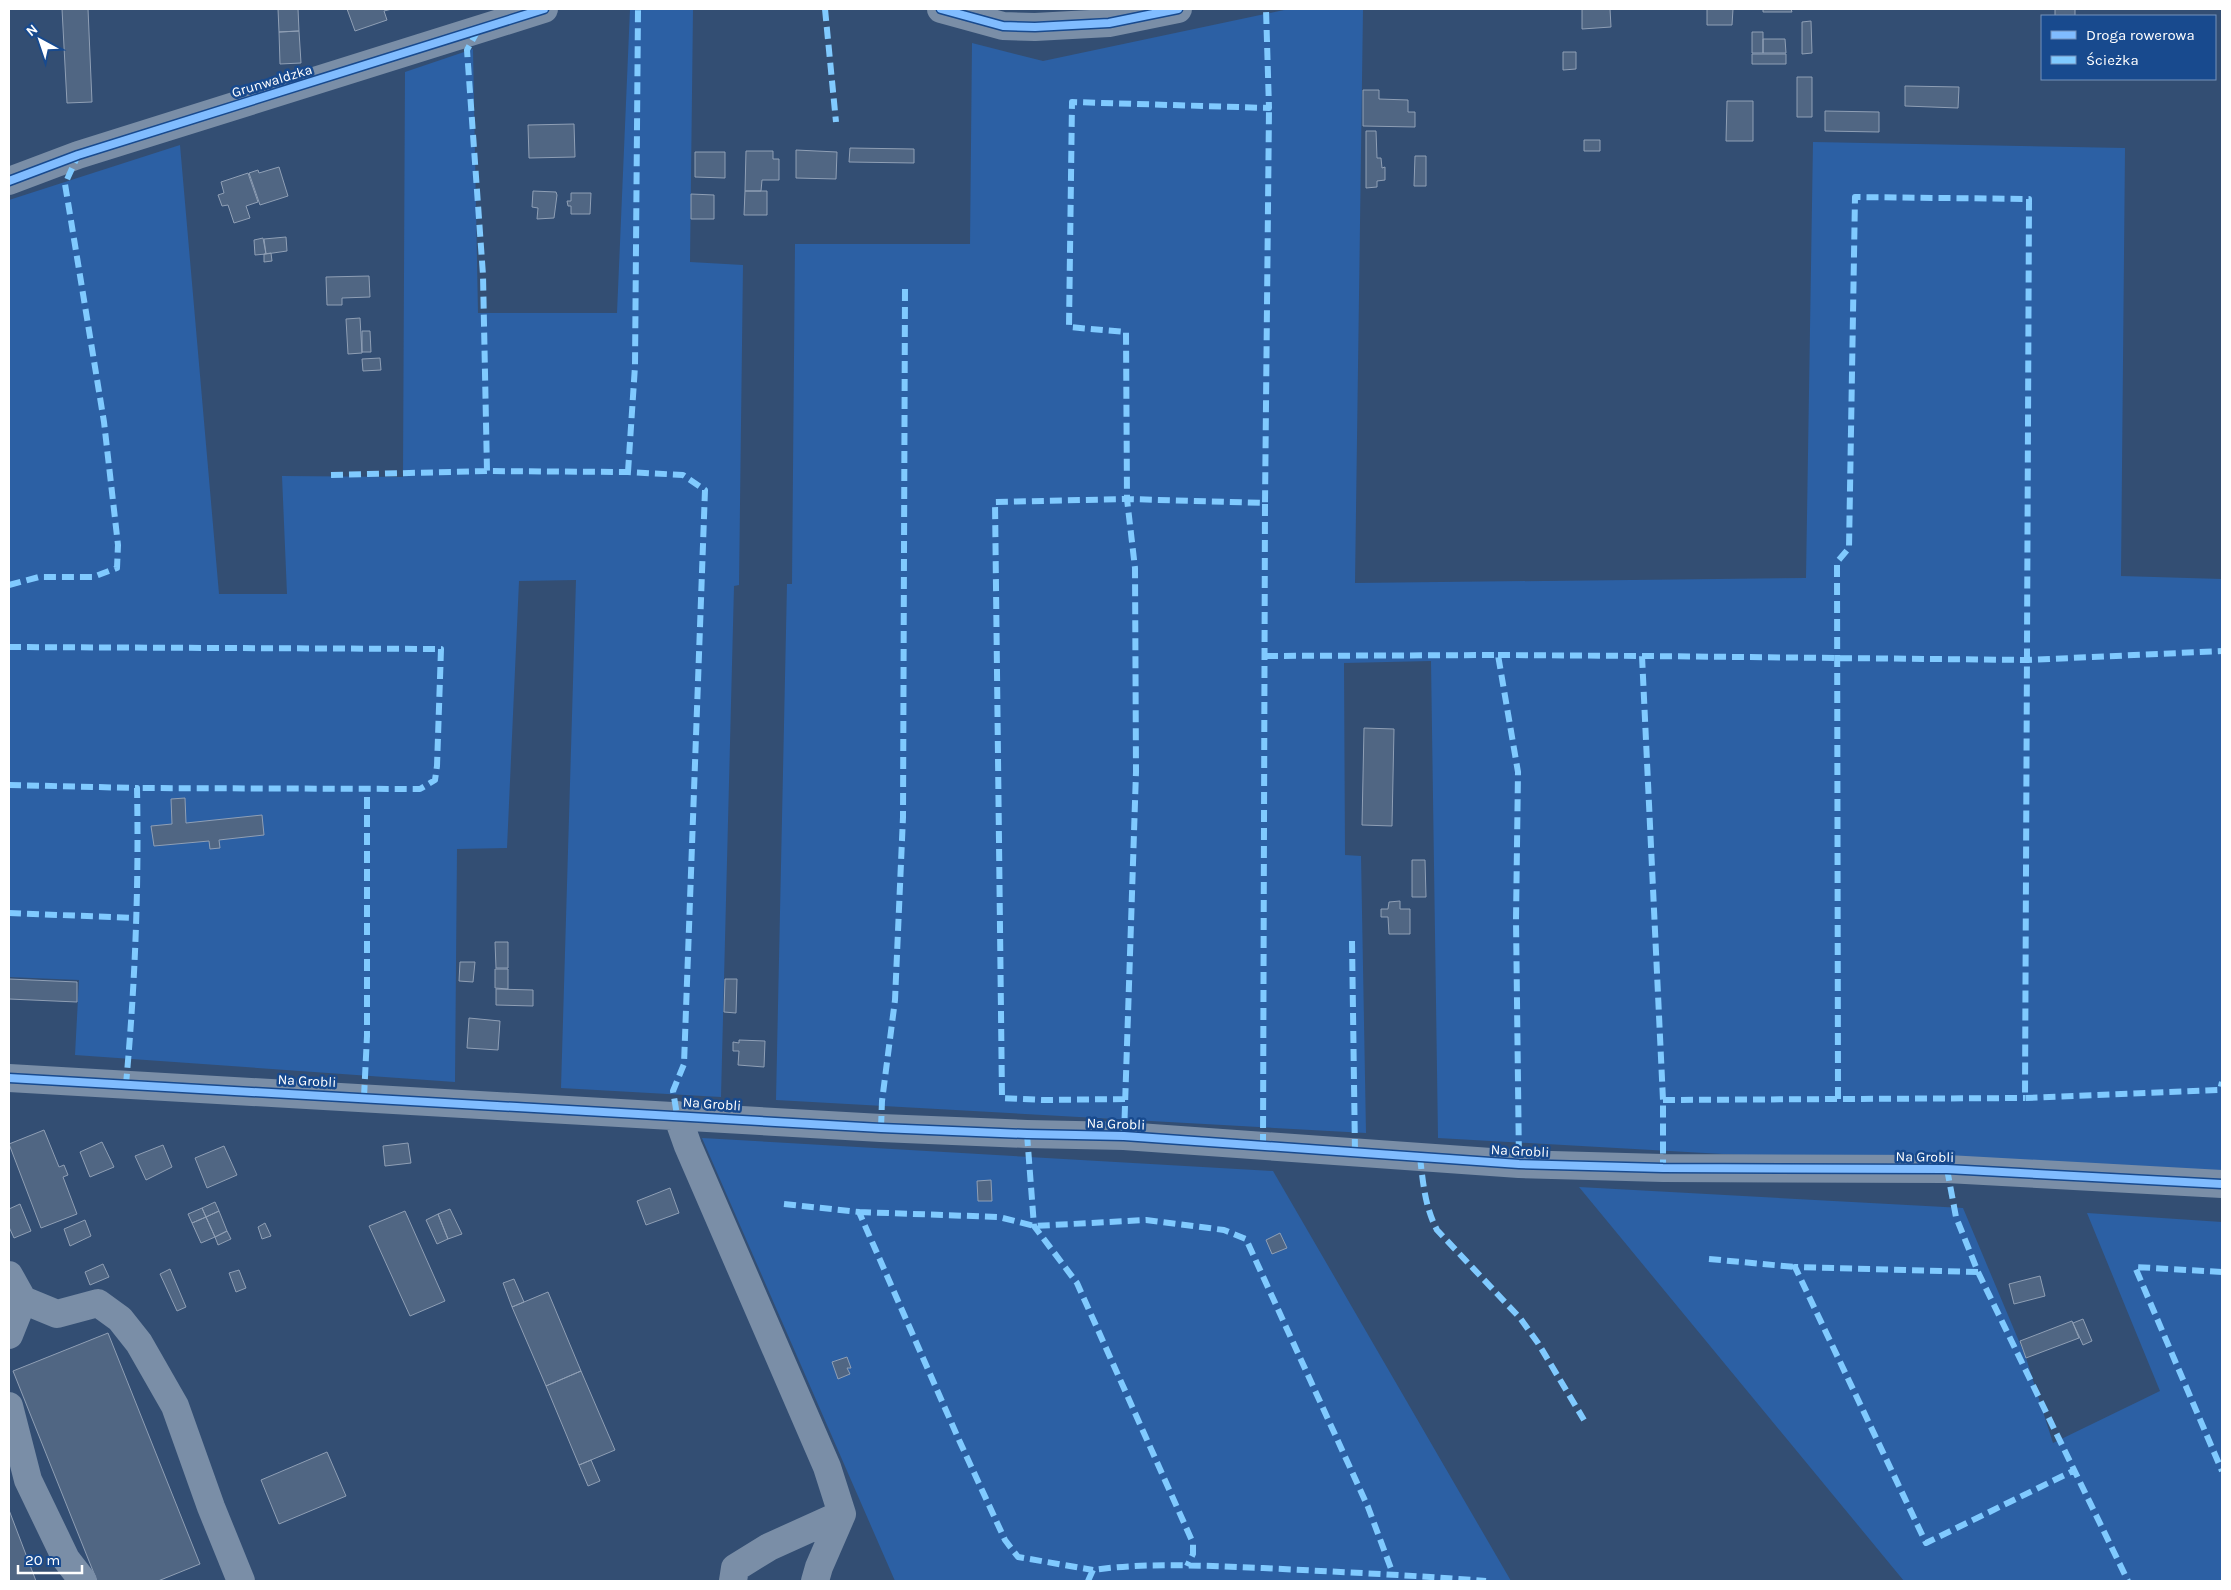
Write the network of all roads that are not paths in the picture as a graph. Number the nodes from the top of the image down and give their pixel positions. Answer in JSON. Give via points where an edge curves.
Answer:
{"nodes":[{"id":1,"x":544,"y":9,"type":"edge"},
{"id":2,"x":941,"y":9,"type":"edge"},
{"id":3,"x":1178,"y":9,"type":"edge"},
{"id":4,"x":9,"y":181,"type":"edge"},
{"id":5,"x":9,"y":1078,"type":"edge"},
{"id":6,"x":677,"y":1115,"type":"junction"},
{"id":7,"x":2222,"y":1184,"type":"edge"},
{"id":8,"x":9,"y":1275,"type":"edge"},
{"id":9,"x":23,"y":1300,"type":"junction"},
{"id":10,"x":9,"y":1335,"type":"edge"},
{"id":11,"x":9,"y":1406,"type":"edge"},
{"id":12,"x":842,"y":1514,"type":"junction"},
{"id":13,"x":83,"y":1581,"type":"edge"},
{"id":14,"x":241,"y":1581,"type":"edge"},
{"id":15,"x":733,"y":1581,"type":"edge"},
{"id":16,"x":815,"y":1581,"type":"edge"}],
"edges":[{"from":1,"to":4,"type":"street","name":"Grunwaldzka","via":[[78,155]]},
{"from":2,"to":3,"type":"street","via":[[1003,26],[1035,27],[1109,23]]},
{"from":5,"to":6,"type":"street","name":"Na Grobli"},
{"from":6,"to":7,"type":"street","name":"Na Grobli","via":[[891,1128],[1124,1136],[1519,1164],[1947,1169]]},
{"from":6,"to":12,"type":"street","via":[[827,1466]]},
{"from":8,"to":9,"type":"street"},
{"from":9,"to":10,"type":"street"},
{"from":9,"to":14,"type":"street","via":[[57,1314],[98,1303],[120,1319],[139,1343],[175,1406],[210,1507]]},
{"from":11,"to":13,"type":"street","via":[[28,1480],[66,1559]]},
{"from":12,"to":15,"type":"street","via":[[769,1547],[735,1568]]},
{"from":12,"to":16,"type":"street"}]}
